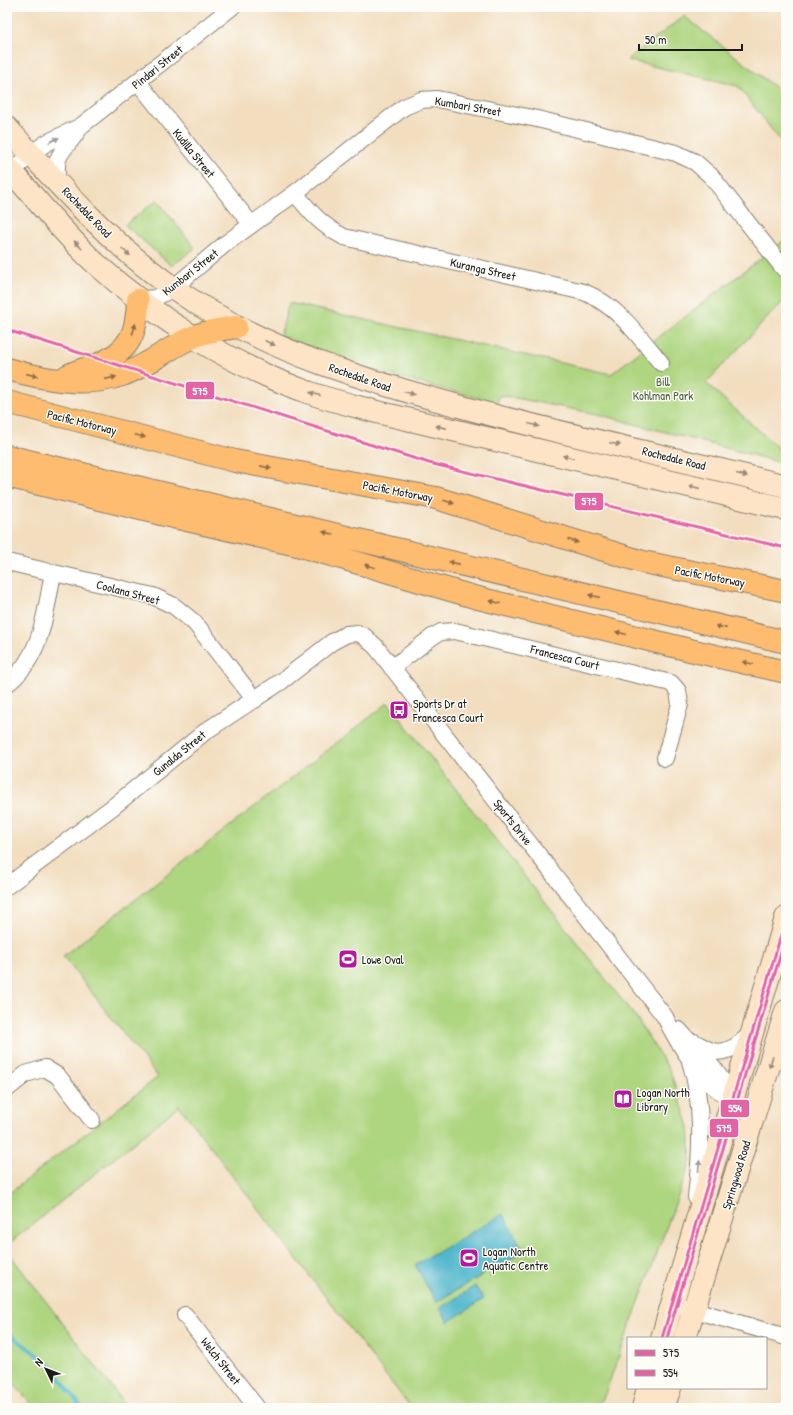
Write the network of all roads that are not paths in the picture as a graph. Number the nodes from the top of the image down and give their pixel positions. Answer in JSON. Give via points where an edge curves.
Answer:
{"nodes":[{"id":1,"x":232,"y":7,"type":"edge"},
{"id":2,"x":138,"y":82,"type":"junction"},
{"id":3,"x":81,"y":126,"type":"junction"},
{"id":4,"x":7,"y":128,"type":"edge"},
{"id":5,"x":31,"y":154,"type":"junction"},
{"id":6,"x":10,"y":169,"type":"edge"},
{"id":7,"x":58,"y":183,"type":"junction"},
{"id":8,"x":295,"y":193,"type":"junction"},
{"id":9,"x":251,"y":224,"type":"junction"},
{"id":10,"x":784,"y":268,"type":"dead end"},
{"id":11,"x":173,"y":288,"type":"junction"},
{"id":12,"x":138,"y":300,"type":"junction"},
{"id":13,"x":236,"y":327,"type":"junction"},
{"id":14,"x":194,"y":336,"type":"junction"},
{"id":15,"x":661,"y":363,"type":"dead end"},
{"id":16,"x":7,"y":369,"type":"edge"},
{"id":17,"x":58,"y":380,"type":"junction"},
{"id":18,"x":7,"y":402,"type":"edge"},
{"id":19,"x":7,"y":456,"type":"edge"},
{"id":20,"x":7,"y":476,"type":"edge"},
{"id":21,"x":786,"y":486,"type":"edge"},
{"id":22,"x":786,"y":509,"type":"edge"},
{"id":23,"x":7,"y":562,"type":"edge"},
{"id":24,"x":53,"y":573,"type":"junction"},
{"id":25,"x":786,"y":591,"type":"edge"},
{"id":26,"x":357,"y":633,"type":"joint"},
{"id":27,"x":786,"y":642,"type":"edge"},
{"id":28,"x":392,"y":668,"type":"junction"},
{"id":29,"x":786,"y":672,"type":"edge"},
{"id":30,"x":7,"y":684,"type":"edge"},
{"id":31,"x":255,"y":700,"type":"junction"},
{"id":32,"x":665,"y":758,"type":"dead end"},
{"id":33,"x":7,"y":886,"type":"edge"},
{"id":34,"x":786,"y":918,"type":"edge"},
{"id":35,"x":786,"y":1011,"type":"edge"},
{"id":36,"x":665,"y":1017,"type":"junction"},
{"id":37,"x":756,"y":1021,"type":"junction"},
{"id":38,"x":685,"y":1035,"type":"junction"},
{"id":39,"x":689,"y":1058,"type":"junction"},
{"id":40,"x":7,"y":1089,"type":"edge"},
{"id":41,"x":734,"y":1099,"type":"junction"},
{"id":42,"x":757,"y":1106,"type":"junction"},
{"id":43,"x":92,"y":1120,"type":"dead end"},
{"id":44,"x":692,"y":1232,"type":"junction"},
{"id":45,"x":718,"y":1233,"type":"junction"},
{"id":46,"x":684,"y":1260,"type":"junction"},
{"id":47,"x":671,"y":1304,"type":"junction"},
{"id":48,"x":694,"y":1310,"type":"junction"},
{"id":49,"x":185,"y":1315,"type":"dead end"},
{"id":50,"x":662,"y":1337,"type":"edge"},
{"id":51,"x":685,"y":1337,"type":"edge"},
{"id":52,"x":786,"y":1337,"type":"edge"},
{"id":53,"x":648,"y":1389,"type":"edge"},
{"id":54,"x":670,"y":1389,"type":"edge"},
{"id":55,"x":257,"y":1408,"type":"edge"},
{"id":56,"x":643,"y":1408,"type":"edge"},
{"id":57,"x":663,"y":1408,"type":"edge"}],
"edges":[{"from":1,"to":2,"type":"street","name":"Pindari Street"},
{"from":2,"to":3,"type":"street","name":"Pindari Street"},
{"from":2,"to":9,"type":"street","name":"Kudilla Street"},
{"from":5,"to":3,"type":"street","name":"Pindari Street","one_way":true,"via":[[46,143]]},
{"from":3,"to":7,"type":"street","name":"Pindari Street","via":[[57,157]]},
{"from":4,"to":5,"type":"main road","name":"Rochedale Road"},
{"from":5,"to":6,"type":"street","name":"Pindari Street"},
{"from":5,"to":7,"type":"main road","name":"Rochedale Road"},
{"from":12,"to":6,"type":"main road","name":"Rochedale Road","one_way":true,"via":[[94,262]]},
{"from":7,"to":11,"type":"main road","name":"Rochedale Road","one_way":true,"via":[[126,252]]},
{"from":8,"to":9,"type":"street","name":"Kumbari Street"},
{"from":8,"to":10,"type":"street","name":"Kumbari Street","via":[[404,107],[421,100],[437,99],[538,119],[676,153],[695,162],[711,176]]},
{"from":8,"to":15,"type":"street","name":"Kuranga Street","via":[[315,218],[344,237],[584,292],[600,298],[621,315]]},
{"from":9,"to":11,"type":"street","name":"Kumbari Street"},
{"from":11,"to":12,"type":"street","name":"Kumbari Street","via":[[155,298]]},
{"from":11,"to":13,"type":"main road","name":"Rochedale Road"},
{"from":12,"to":14,"type":"main road","name":"Rochedale Road"},
{"from":17,"to":12,"type":"highway","one_way":true,"via":[[99,364],[120,351],[132,338]]},
{"from":13,"to":14,"type":"highway"},
{"from":13,"to":21,"type":"main road","name":"Rochedale Road","one_way":true,"via":[[305,358],[390,388]]},
{"from":17,"to":14,"type":"highway","one_way":true,"via":[[94,381],[122,375]]},
{"from":22,"to":14,"type":"main road","name":"Rochedale Road","one_way":true,"via":[[313,394],[246,366]]},
{"from":16,"to":17,"type":"highway","one_way":true},
{"from":18,"to":25,"type":"highway","name":"Pacific Motorway","one_way":true,"via":[[235,461],[436,498],[643,562]]},
{"from":27,"to":19,"type":"highway","one_way":true},
{"from":29,"to":20,"type":"highway","one_way":true,"via":[[474,597],[297,545]]},
{"from":23,"to":24,"type":"street","name":"Coolana Street"},
{"from":24,"to":30,"type":"street","via":[[41,634],[33,655],[19,675]]},
{"from":24,"to":31,"type":"street","name":"Coolana Street","via":[[154,596],[174,606],[195,623]]},
{"from":26,"to":28,"type":"street","name":"Sports Drive","via":[[371,641]]},
{"from":26,"to":31,"type":"street","name":"Gunalda Street","via":[[347,634],[332,642]]},
{"from":28,"to":32,"type":"street","name":"Francesca Court","via":[[432,637],[441,632],[455,631],[671,683],[678,692],[680,704]]},
{"from":28,"to":36,"type":"street","name":"Sports Drive"},
{"from":31,"to":33,"type":"street","name":"Gunalda Street","via":[[206,731],[114,806]]},
{"from":34,"to":37,"type":"main road","name":"Springwood Road"},
{"from":35,"to":42,"type":"main road","name":"Springwood Road","one_way":true},
{"from":36,"to":38,"type":"street","name":"Sports Drive"},
{"from":36,"to":39,"type":"street","name":"Sports Drive"},
{"from":37,"to":38,"type":"street","via":[[745,1040],[725,1051],[711,1051]]},
{"from":37,"to":41,"type":"main road","name":"Springwood Road"},
{"from":38,"to":41,"type":"street","name":"Sports Drive","via":[[716,1071]]},
{"from":39,"to":41,"type":"street","name":"Sports Drive","via":[[718,1093]]},
{"from":44,"to":39,"type":"street","name":"Sports Drive","one_way":true,"via":[[701,1136]]},
{"from":40,"to":43,"type":"street","via":[[26,1074],[45,1068],[58,1076]]},
{"from":41,"to":42,"type":"main road","name":"Sports Drive"},
{"from":41,"to":44,"type":"main road","name":"Springwood Road"},
{"from":42,"to":45,"type":"main road","name":"Springwood Road"},
{"from":44,"to":46,"type":"main road","name":"Springwood Road"},
{"from":45,"to":46,"type":"main road","via":[[695,1270],[688,1267]]},
{"from":45,"to":48,"type":"main road","name":"Springwood Road"},
{"from":46,"to":47,"type":"main road","name":"Springwood Road"},
{"from":47,"to":48,"type":"street"},
{"from":47,"to":50,"type":"main road","name":"Springwood Road"},
{"from":48,"to":51,"type":"main road","name":"Springwood Road"},
{"from":48,"to":52,"type":"street"},
{"from":49,"to":55,"type":"street","name":"Welch Street"},
{"from":53,"to":56,"type":"main road"},
{"from":54,"to":57,"type":"main road"}]}
